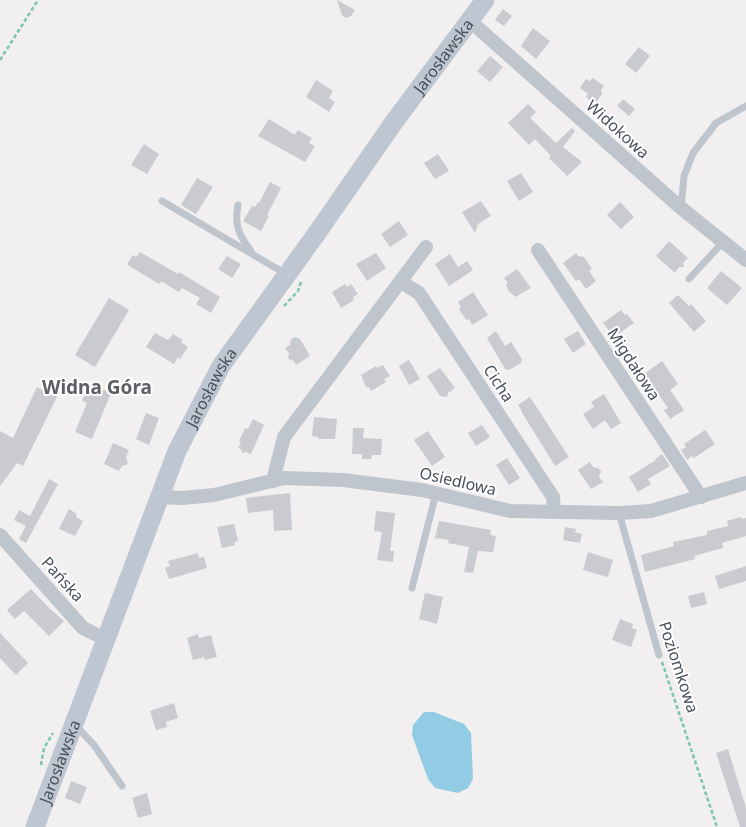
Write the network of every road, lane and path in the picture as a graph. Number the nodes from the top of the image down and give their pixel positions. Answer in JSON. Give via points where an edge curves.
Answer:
{"nodes":[{"id":1,"x":38,"y":0,"type":"edge"},
{"id":2,"x":476,"y":7,"type":"edge"},
{"id":3,"x":0,"y":60,"type":"edge"},
{"id":4,"x":746,"y":106,"type":"edge"},
{"id":5,"x":162,"y":201,"type":"dead end"},
{"id":6,"x":238,"y":205,"type":"dead end"},
{"id":7,"x":680,"y":208,"type":"junction"},
{"id":8,"x":723,"y":242,"type":"junction"},
{"id":9,"x":426,"y":247,"type":"dead end"},
{"id":10,"x":538,"y":250,"type":"dead end"},
{"id":11,"x":253,"y":254,"type":"junction"},
{"id":12,"x":746,"y":260,"type":"edge"},
{"id":13,"x":286,"y":274,"type":"junction"},
{"id":14,"x":689,"y":279,"type":"dead end"},
{"id":15,"x":401,"y":282,"type":"junction"},
{"id":16,"x":273,"y":481,"type":"junction"},
{"id":17,"x":746,"y":483,"type":"edge"},
{"id":18,"x":436,"y":493,"type":"junction"},
{"id":19,"x":161,"y":497,"type":"junction"},
{"id":20,"x":700,"y":497,"type":"junction"},
{"id":21,"x":554,"y":512,"type":"junction"},
{"id":22,"x":619,"y":513,"type":"junction"},
{"id":23,"x":0,"y":536,"type":"edge"},
{"id":24,"x":412,"y":588,"type":"dead end"},
{"id":25,"x":105,"y":639,"type":"junction"},
{"id":26,"x":659,"y":655,"type":"joint"},
{"id":27,"x":74,"y":724,"type":"junction"},
{"id":28,"x":122,"y":786,"type":"dead end"},
{"id":29,"x":35,"y":827,"type":"edge"},
{"id":30,"x":717,"y":827,"type":"edge"}],
"edges":[{"from":1,"to":3,"type":"path"},
{"from":2,"to":7,"type":"street","name":"Widokowa"},
{"from":2,"to":13,"type":"main road","name":"Jarosławska"},
{"from":4,"to":7,"type":"lane","via":[[716,123],[693,153],[684,176]]},
{"from":5,"to":11,"type":"lane"},
{"from":6,"to":11,"type":"lane","via":[[235,220],[242,239]]},
{"from":7,"to":8,"type":"street","name":"Widokowa"},
{"from":8,"to":12,"type":"street","name":"Widokowa"},
{"from":8,"to":14,"type":"lane"},
{"from":9,"to":15,"type":"street"},
{"from":10,"to":20,"type":"street","name":"Migdałowa"},
{"from":11,"to":13,"type":"lane"},
{"from":13,"to":19,"type":"main road","name":"Jarosławska","via":[[221,366],[177,451]]},
{"from":15,"to":16,"type":"street","via":[[284,436]]},
{"from":15,"to":21,"type":"street","name":"Cicha","via":[[419,293],[553,497]]},
{"from":16,"to":18,"type":"street","name":"Osiedlowa","via":[[284,478],[343,480]]},
{"from":16,"to":19,"type":"street","name":"Osiedlowa","via":[[214,495]]},
{"from":17,"to":20,"type":"street","name":"Osiedlowa"},
{"from":18,"to":21,"type":"street","name":"Osiedlowa","via":[[510,511]]},
{"from":18,"to":24,"type":"lane"},
{"from":19,"to":25,"type":"main road","name":"Jarosławska"},
{"from":20,"to":22,"type":"street","name":"Osiedlowa","via":[[651,511]]},
{"from":21,"to":22,"type":"street","name":"Osiedlowa"},
{"from":22,"to":26,"type":"lane","name":"Poziomkowa"},
{"from":23,"to":25,"type":"street","name":"Pańska","via":[[83,628]]},
{"from":25,"to":27,"type":"main road","name":"Jarosławska"},
{"from":26,"to":30,"type":"path","name":"Poziomkowa"},
{"from":27,"to":28,"type":"lane","via":[[94,745]]},
{"from":27,"to":29,"type":"main road","name":"Jarosławska"}]}
